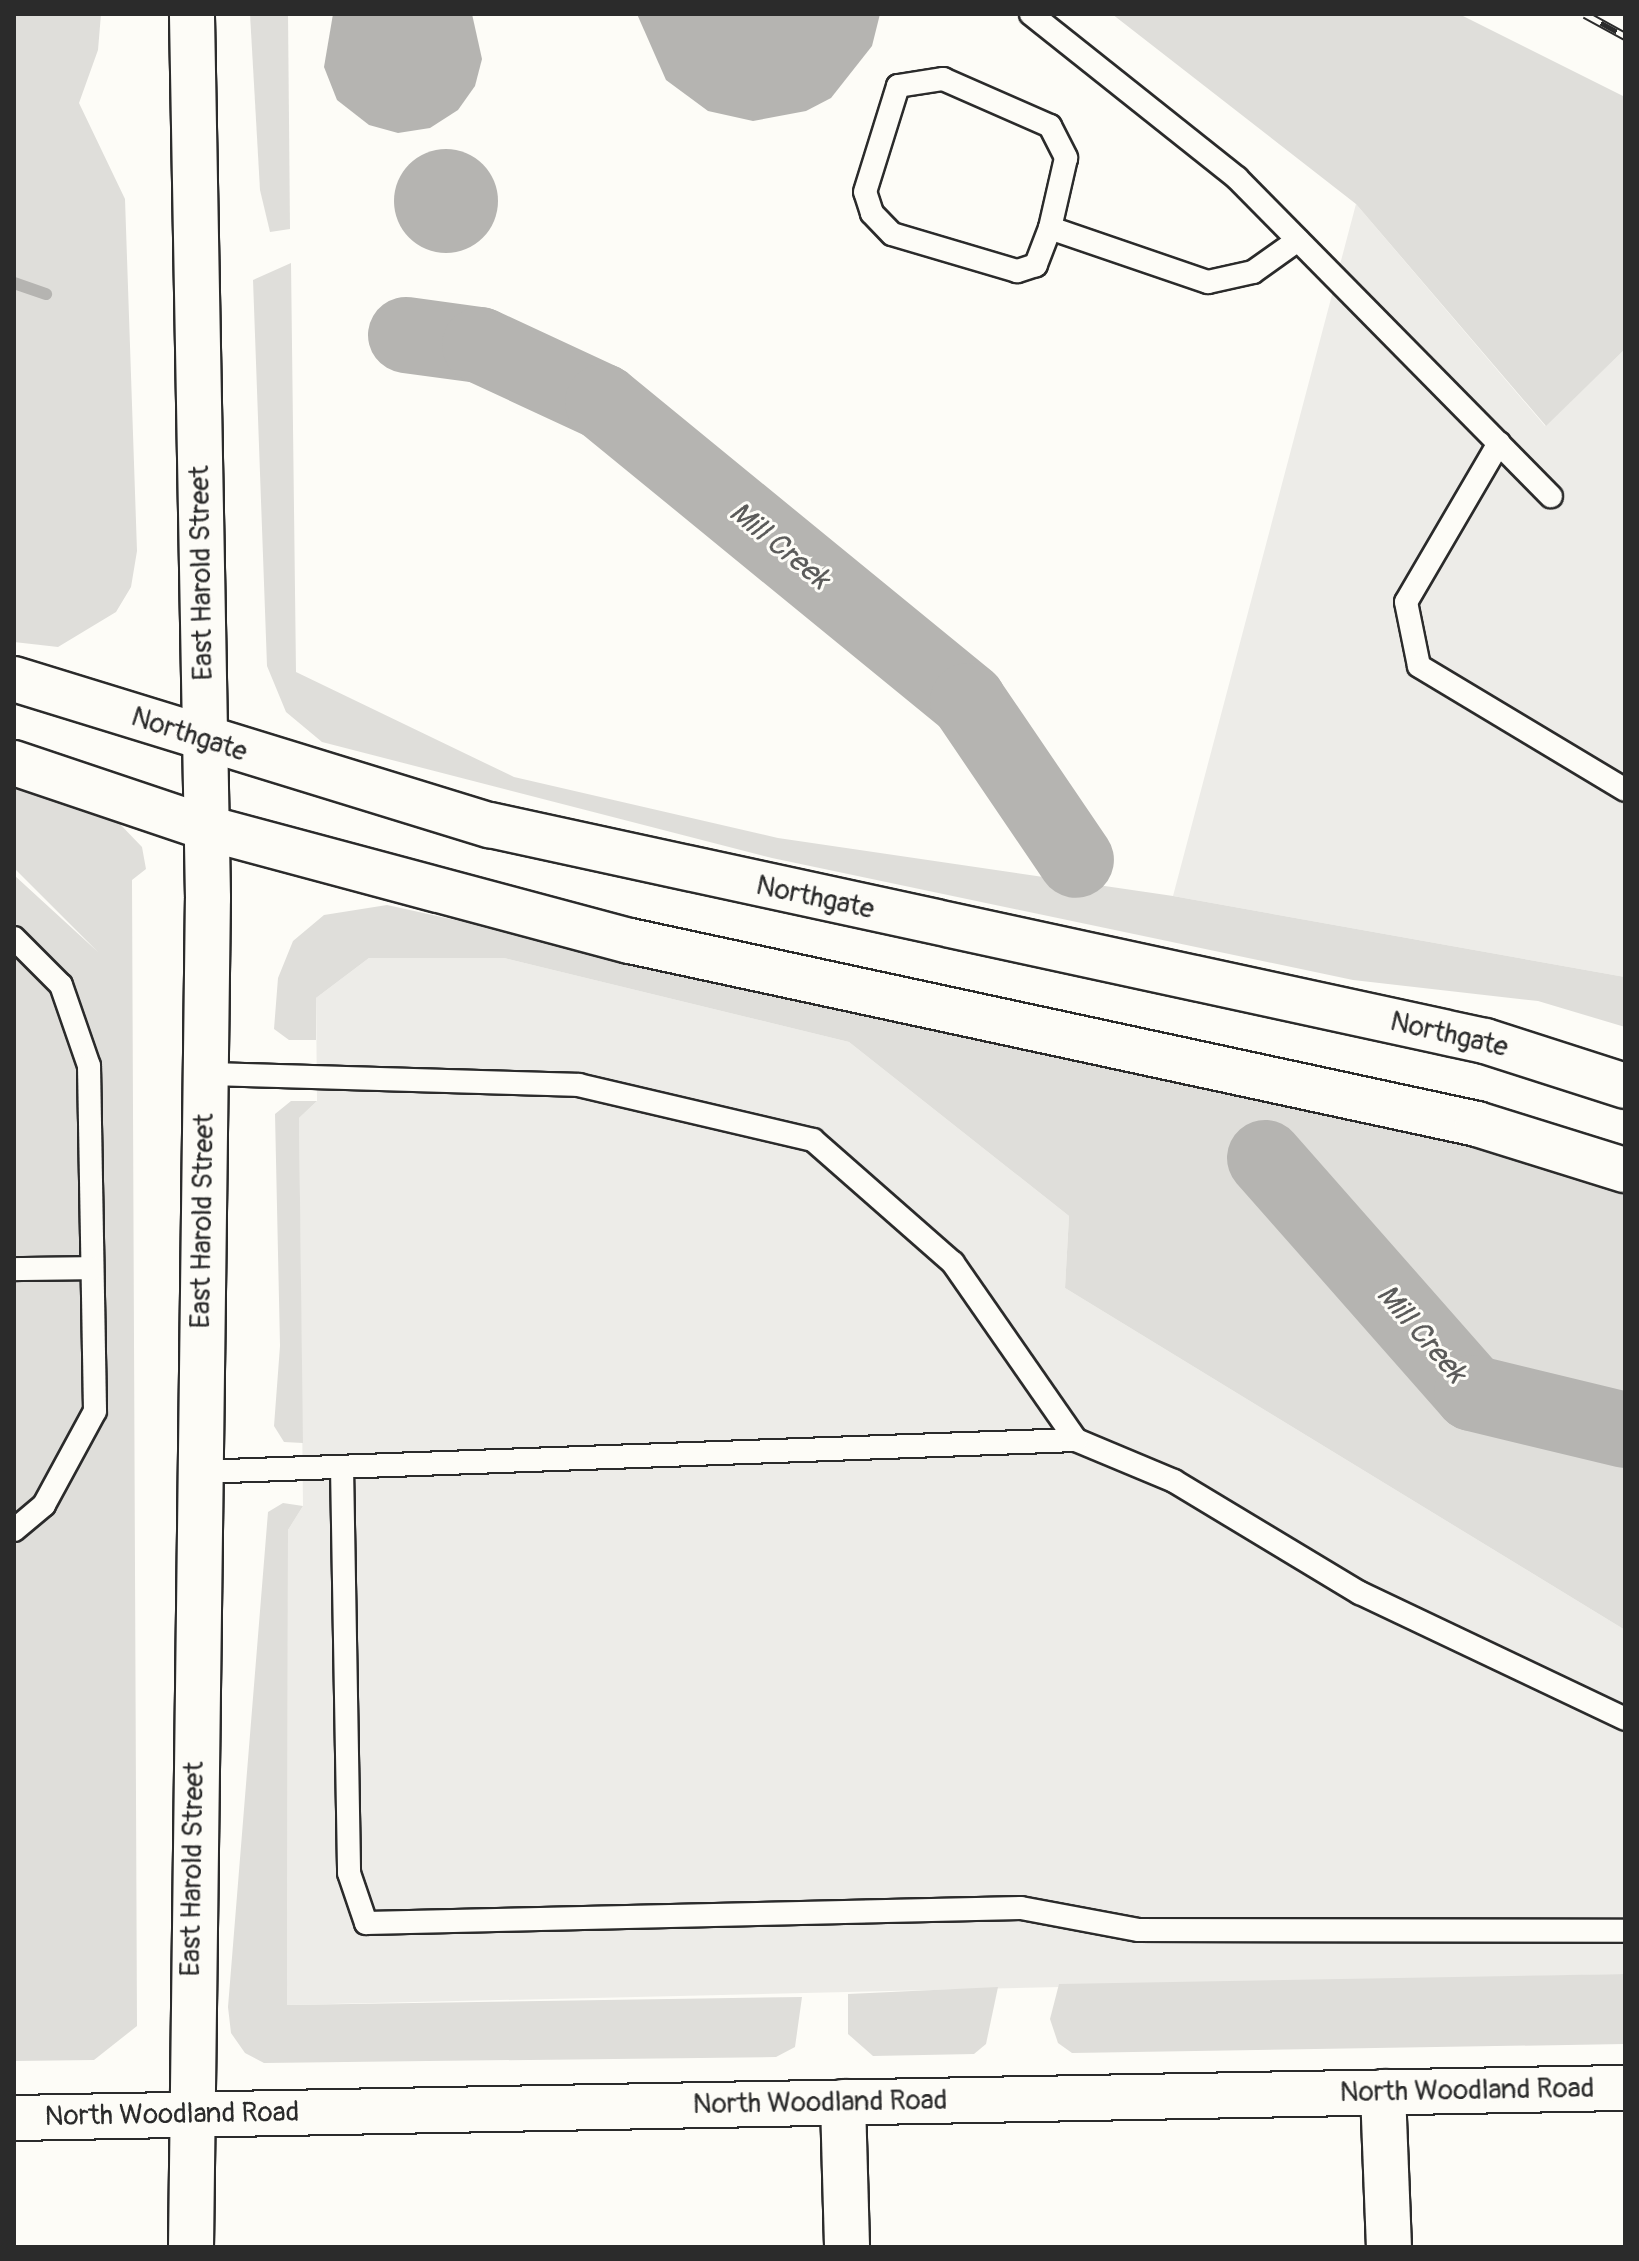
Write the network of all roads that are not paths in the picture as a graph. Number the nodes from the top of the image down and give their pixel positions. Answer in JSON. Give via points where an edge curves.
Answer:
{"nodes":[{"id":1,"x":192,"y":14,"type":"edge"},
{"id":2,"x":1031,"y":14,"type":"edge"},
{"id":3,"x":1050,"y":228,"type":"junction"},
{"id":4,"x":1298,"y":240,"type":"junction"},
{"id":5,"x":1499,"y":443,"type":"junction"},
{"id":6,"x":1551,"y":496,"type":"dead end"},
{"id":7,"x":14,"y":679,"type":"edge"},
{"id":8,"x":206,"y":742,"type":"junction"},
{"id":9,"x":14,"y":763,"type":"edge"},
{"id":10,"x":1625,"y":790,"type":"edge"},
{"id":11,"x":207,"y":828,"type":"junction"},
{"id":12,"x":14,"y":938,"type":"edge"},
{"id":13,"x":205,"y":1074,"type":"junction"},
{"id":14,"x":1625,"y":1086,"type":"edge"},
{"id":15,"x":1625,"y":1170,"type":"edge"},
{"id":16,"x":92,"y":1268,"type":"junction"},
{"id":17,"x":14,"y":1269,"type":"edge"},
{"id":18,"x":1076,"y":1440,"type":"junction"},
{"id":19,"x":342,"y":1467,"type":"junction"},
{"id":20,"x":199,"y":1472,"type":"junction"},
{"id":21,"x":14,"y":1530,"type":"edge"},
{"id":22,"x":1625,"y":1719,"type":"edge"},
{"id":23,"x":1625,"y":1931,"type":"edge"},
{"id":24,"x":1625,"y":2088,"type":"edge"},
{"id":25,"x":1383,"y":2092,"type":"junction"},
{"id":26,"x":843,"y":2102,"type":"junction"},
{"id":27,"x":190,"y":2114,"type":"junction"},
{"id":28,"x":14,"y":2118,"type":"edge"},
{"id":29,"x":191,"y":2247,"type":"edge"},
{"id":30,"x":847,"y":2247,"type":"edge"},
{"id":31,"x":1389,"y":2247,"type":"edge"}],
"edges":[{"from":1,"to":8,"type":"main road","name":"East Harold Street"},
{"from":2,"to":4,"type":"lane","via":[[1237,178]]},
{"from":3,"to":3,"type":"lane","via":[[1066,158],[1050,126],[943,79],[898,86],[865,192],[872,213],[892,234],[1017,271],[1036,265]]},
{"from":3,"to":4,"type":"lane","via":[[1208,282],[1253,272]]},
{"from":4,"to":5,"type":"lane"},
{"from":5,"to":6,"type":"lane"},
{"from":5,"to":10,"type":"lane","via":[[1406,602],[1419,666]]},
{"from":7,"to":8,"type":"main road","name":"Northgate"},
{"from":8,"to":11,"type":"main road","name":"East Harold Street"},
{"from":8,"to":14,"type":"main road","name":"Northgate","via":[[490,825],[1485,1041]]},
{"from":9,"to":11,"type":"main road"},
{"from":11,"to":13,"type":"main road","name":"East Harold Street"},
{"from":11,"to":15,"type":"main road","via":[[630,941],[1477,1124]]},
{"from":12,"to":16,"type":"lane","via":[[61,985],[89,1066]]},
{"from":13,"to":18,"type":"lane","via":[[579,1085],[813,1140],[953,1263]]},
{"from":13,"to":20,"type":"main road","name":"East Harold Street"},
{"from":16,"to":17,"type":"lane"},
{"from":16,"to":21,"type":"lane","via":[[95,1411],[44,1505]]},
{"from":18,"to":19,"type":"lane"},
{"from":18,"to":22,"type":"lane","via":[[1174,1481],[1360,1593]]},
{"from":19,"to":20,"type":"lane"},
{"from":19,"to":23,"type":"lane","via":[[349,1873],[366,1923],[1021,1908],[1139,1930]]},
{"from":20,"to":27,"type":"main road","name":"East Harold Street"},
{"from":24,"to":25,"type":"main road","name":"North Woodland Road"},
{"from":25,"to":26,"type":"main road","name":"North Woodland Road"},
{"from":25,"to":31,"type":"main road"},
{"from":26,"to":27,"type":"main road","name":"North Woodland Road"},
{"from":26,"to":30,"type":"main road"},
{"from":27,"to":28,"type":"main road","name":"North Woodland Road"},
{"from":27,"to":29,"type":"main road","name":"East Harold Street"}]}
